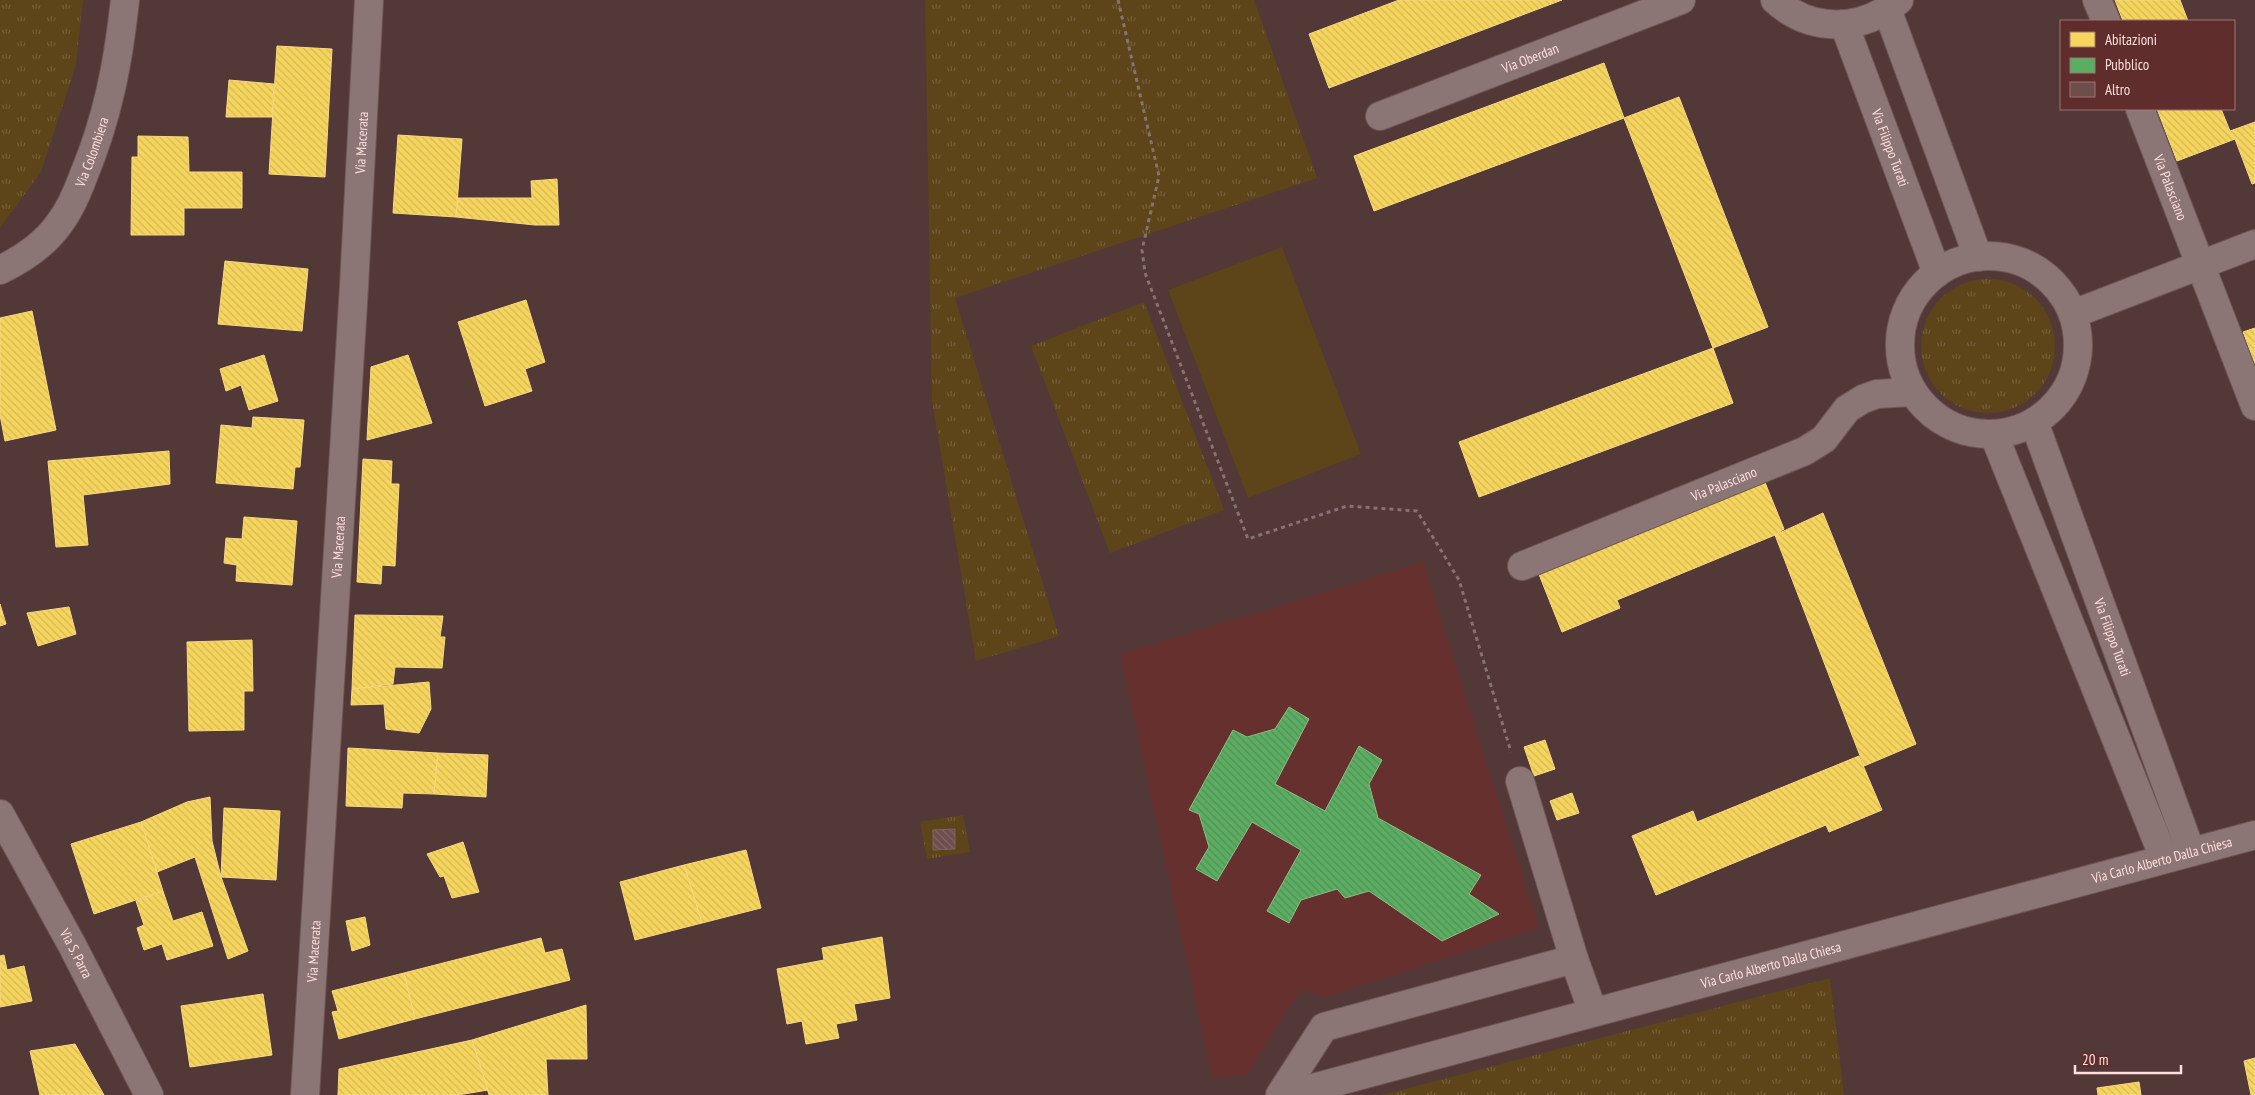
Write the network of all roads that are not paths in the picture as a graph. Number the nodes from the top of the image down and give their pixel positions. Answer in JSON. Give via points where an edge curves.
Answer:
{"nodes":[{"id":1,"x":124,"y":0,"type":"edge"},
{"id":2,"x":369,"y":0,"type":"edge"},
{"id":3,"x":1681,"y":0,"type":"edge"},
{"id":4,"x":1776,"y":0,"type":"edge"},
{"id":5,"x":2097,"y":0,"type":"edge"},
{"id":6,"x":1893,"y":5,"type":"edge"},
{"id":7,"x":2106,"y":20,"type":"edge"},
{"id":8,"x":1844,"y":24,"type":"junction"},
{"id":9,"x":2140,"y":110,"type":"edge"},
{"id":10,"x":1380,"y":116,"type":"dead end"},
{"id":11,"x":2255,"y":244,"type":"edge"},
{"id":12,"x":1978,"y":257,"type":"junction"},
{"id":13,"x":2200,"y":265,"type":"junction"},
{"id":14,"x":0,"y":270,"type":"edge"},
{"id":15,"x":1937,"y":273,"type":"junction"},
{"id":16,"x":2073,"y":314,"type":"junction"},
{"id":17,"x":1912,"y":392,"type":"junction"},
{"id":18,"x":2255,"y":406,"type":"edge"},
{"id":19,"x":2034,"y":422,"type":"junction"},
{"id":20,"x":1994,"y":435,"type":"junction"},
{"id":21,"x":1522,"y":566,"type":"dead end"},
{"id":22,"x":1520,"y":781,"type":"road end"},
{"id":23,"x":0,"y":814,"type":"edge"},
{"id":24,"x":2255,"y":835,"type":"edge"},
{"id":25,"x":2191,"y":852,"type":"junction"},
{"id":26,"x":2164,"y":858,"type":"junction"},
{"id":27,"x":1574,"y":959,"type":"junction"},
{"id":28,"x":1593,"y":1012,"type":"junction"},
{"id":29,"x":149,"y":1095,"type":"edge"},
{"id":30,"x":305,"y":1095,"type":"edge"},
{"id":31,"x":1280,"y":1095,"type":"edge"},
{"id":32,"x":1287,"y":1095,"type":"edge"}],
"edges":[{"from":1,"to":14,"type":"street","name":"Via Colombiera","via":[[112,88],[100,132],[76,195],[60,223],[46,239],[33,251]]},
{"from":2,"to":30,"type":"street","name":"Via Macerata"},
{"from":3,"to":10,"type":"street","name":"Via Oberdan"},
{"from":4,"to":8,"type":"street","via":[[1806,19],[1831,25]]},
{"from":5,"to":7,"type":"street"},
{"from":6,"to":8,"type":"street","via":[[1874,17]]},
{"from":6,"to":12,"type":"street"},
{"from":8,"to":15,"type":"street","name":"Via Filippo Turati"},
{"from":9,"to":13,"type":"street","name":"Via Palasciano"},
{"from":11,"to":13,"type":"street"},
{"from":12,"to":15,"type":"street","via":[[1949,265]]},
{"from":12,"to":16,"type":"street","via":[[2008,258],[2035,268],[2058,288]]},
{"from":13,"to":16,"type":"street"},
{"from":13,"to":18,"type":"street","name":"Via Palasciano"},
{"from":15,"to":17,"type":"street","via":[[1914,297],[1901,328],[1901,361]]},
{"from":16,"to":19,"type":"street","via":[[2078,343],[2074,373],[2060,399]]},
{"from":17,"to":20,"type":"street","via":[[1922,405],[1949,425],[1964,431]]},
{"from":17,"to":21,"type":"street","name":"Via Palasciano","via":[[1876,394],[1863,399],[1847,409],[1824,439],[1805,451]]},
{"from":19,"to":20,"type":"street","via":[[2012,432]]},
{"from":19,"to":25,"type":"street","name":"Via Filippo Turati"},
{"from":20,"to":26,"type":"street"},
{"from":22,"to":27,"type":"street"},
{"from":23,"to":29,"type":"street","name":"Via S. Parra"},
{"from":24,"to":25,"type":"street","name":"Via Carlo Alberto Dalla Chiesa"},
{"from":25,"to":26,"type":"street","name":"Via Carlo Alberto Dalla Chiesa"},
{"from":26,"to":28,"type":"street","name":"Via Carlo Alberto Dalla Chiesa"},
{"from":27,"to":28,"type":"street"},
{"from":27,"to":31,"type":"street","via":[[1324,1027]]},
{"from":28,"to":32,"type":"street","name":"Via Carlo Alberto Dalla Chiesa"}]}
